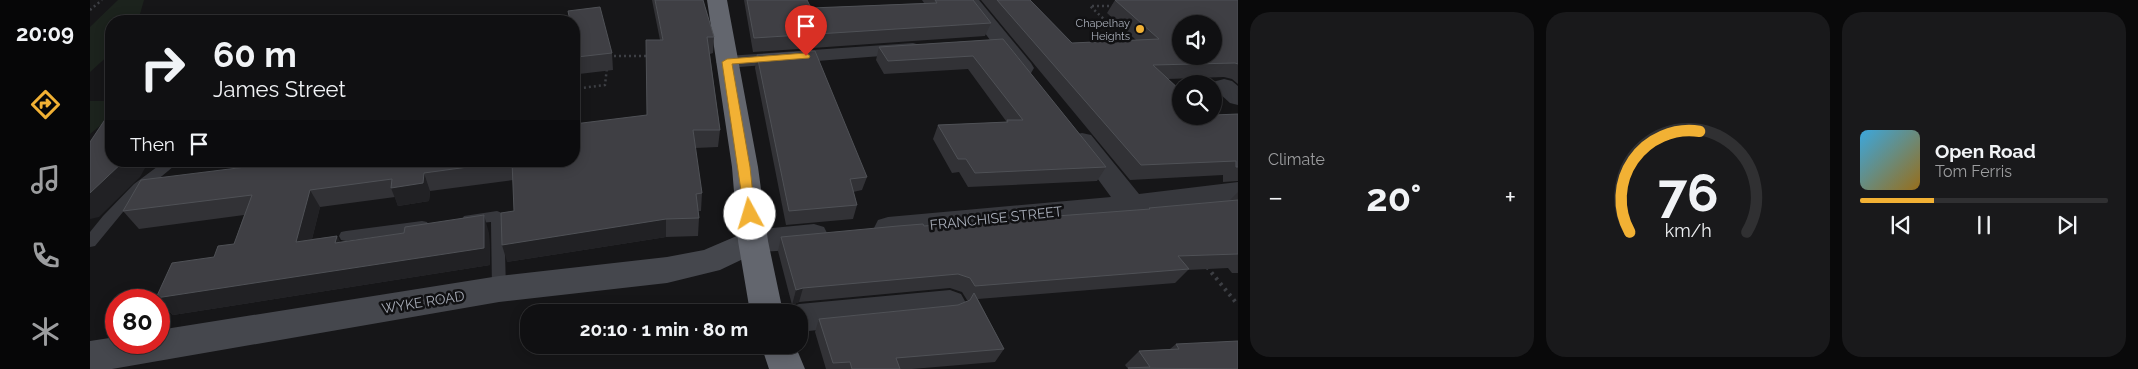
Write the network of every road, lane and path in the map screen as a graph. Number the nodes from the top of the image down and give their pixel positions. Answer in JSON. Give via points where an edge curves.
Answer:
{"nodes":[{"id":1,"x":102,"y":0,"type":"edge"},
{"id":2,"x":717,"y":0,"type":"edge"},
{"id":3,"x":969,"y":0,"type":"edge"},
{"id":4,"x":1116,"y":6,"type":"edge"},
{"id":5,"x":90,"y":10,"type":"edge"},
{"id":6,"x":1132,"y":47,"type":"edge"},
{"id":7,"x":934,"y":48,"type":"edge"},
{"id":8,"x":609,"y":56,"type":"edge"},
{"id":9,"x":658,"y":56,"type":"edge"},
{"id":10,"x":727,"y":62,"type":"junction"},
{"id":11,"x":608,"y":66,"type":"edge"},
{"id":12,"x":1034,"y":81,"type":"edge"},
{"id":13,"x":580,"y":87,"type":"edge"},
{"id":14,"x":1071,"y":127,"type":"edge"},
{"id":15,"x":166,"y":167,"type":"edge"},
{"id":16,"x":1238,"y":192,"type":"edge"},
{"id":17,"x":1132,"y":205,"type":"junction"},
{"id":18,"x":459,"y":221,"type":"edge"},
{"id":19,"x":440,"y":223,"type":"edge"},
{"id":20,"x":346,"y":236,"type":"dead end"},
{"id":21,"x":753,"y":241,"type":"junction"},
{"id":22,"x":90,"y":242,"type":"edge"},
{"id":23,"x":1201,"y":260,"type":"edge"},
{"id":24,"x":499,"y":289,"type":"junction"},
{"id":25,"x":950,"y":303,"type":"dead end"},
{"id":26,"x":765,"y":304,"type":"edge"},
{"id":27,"x":1238,"y":305,"type":"edge"},
{"id":28,"x":808,"y":317,"type":"edge"},
{"id":29,"x":781,"y":354,"type":"edge"},
{"id":30,"x":90,"y":357,"type":"edge"},
{"id":31,"x":128,"y":359,"type":"edge"},
{"id":32,"x":787,"y":369,"type":"edge"}],
"edges":[{"from":1,"to":5,"type":"path"},
{"from":2,"to":10,"type":"highway"},
{"from":3,"to":12,"type":"street","via":[[994,44]]},
{"from":4,"to":6,"type":"path","via":[[1090,6]]},
{"from":7,"to":10,"type":"street"},
{"from":8,"to":9,"type":"path"},
{"from":10,"to":21,"type":"highway","via":[[745,167]]},
{"from":11,"to":13,"type":"path","via":[[605,85]]},
{"from":14,"to":17,"type":"street"},
{"from":15,"to":22,"type":"lane","via":[[119,206]]},
{"from":16,"to":17,"type":"street","name":"FRANCHISE STREET"},
{"from":17,"to":21,"type":"street","name":"FRANCHISE STREET"},
{"from":18,"to":24,"type":"lane","via":[[497,216]]},
{"from":19,"to":20,"type":"lane"},
{"from":21,"to":24,"type":"main road","name":"WYKE ROAD","via":[[722,256],[688,266]]},
{"from":21,"to":26,"type":"highway"},
{"from":23,"to":27,"type":"path"},
{"from":24,"to":31,"type":"main road","name":"WYKE ROAD"},
{"from":25,"to":28,"type":"street"},
{"from":29,"to":32,"type":"highway"},
{"from":30,"to":31,"type":"main road","name":"WYKE ROAD"}]}
